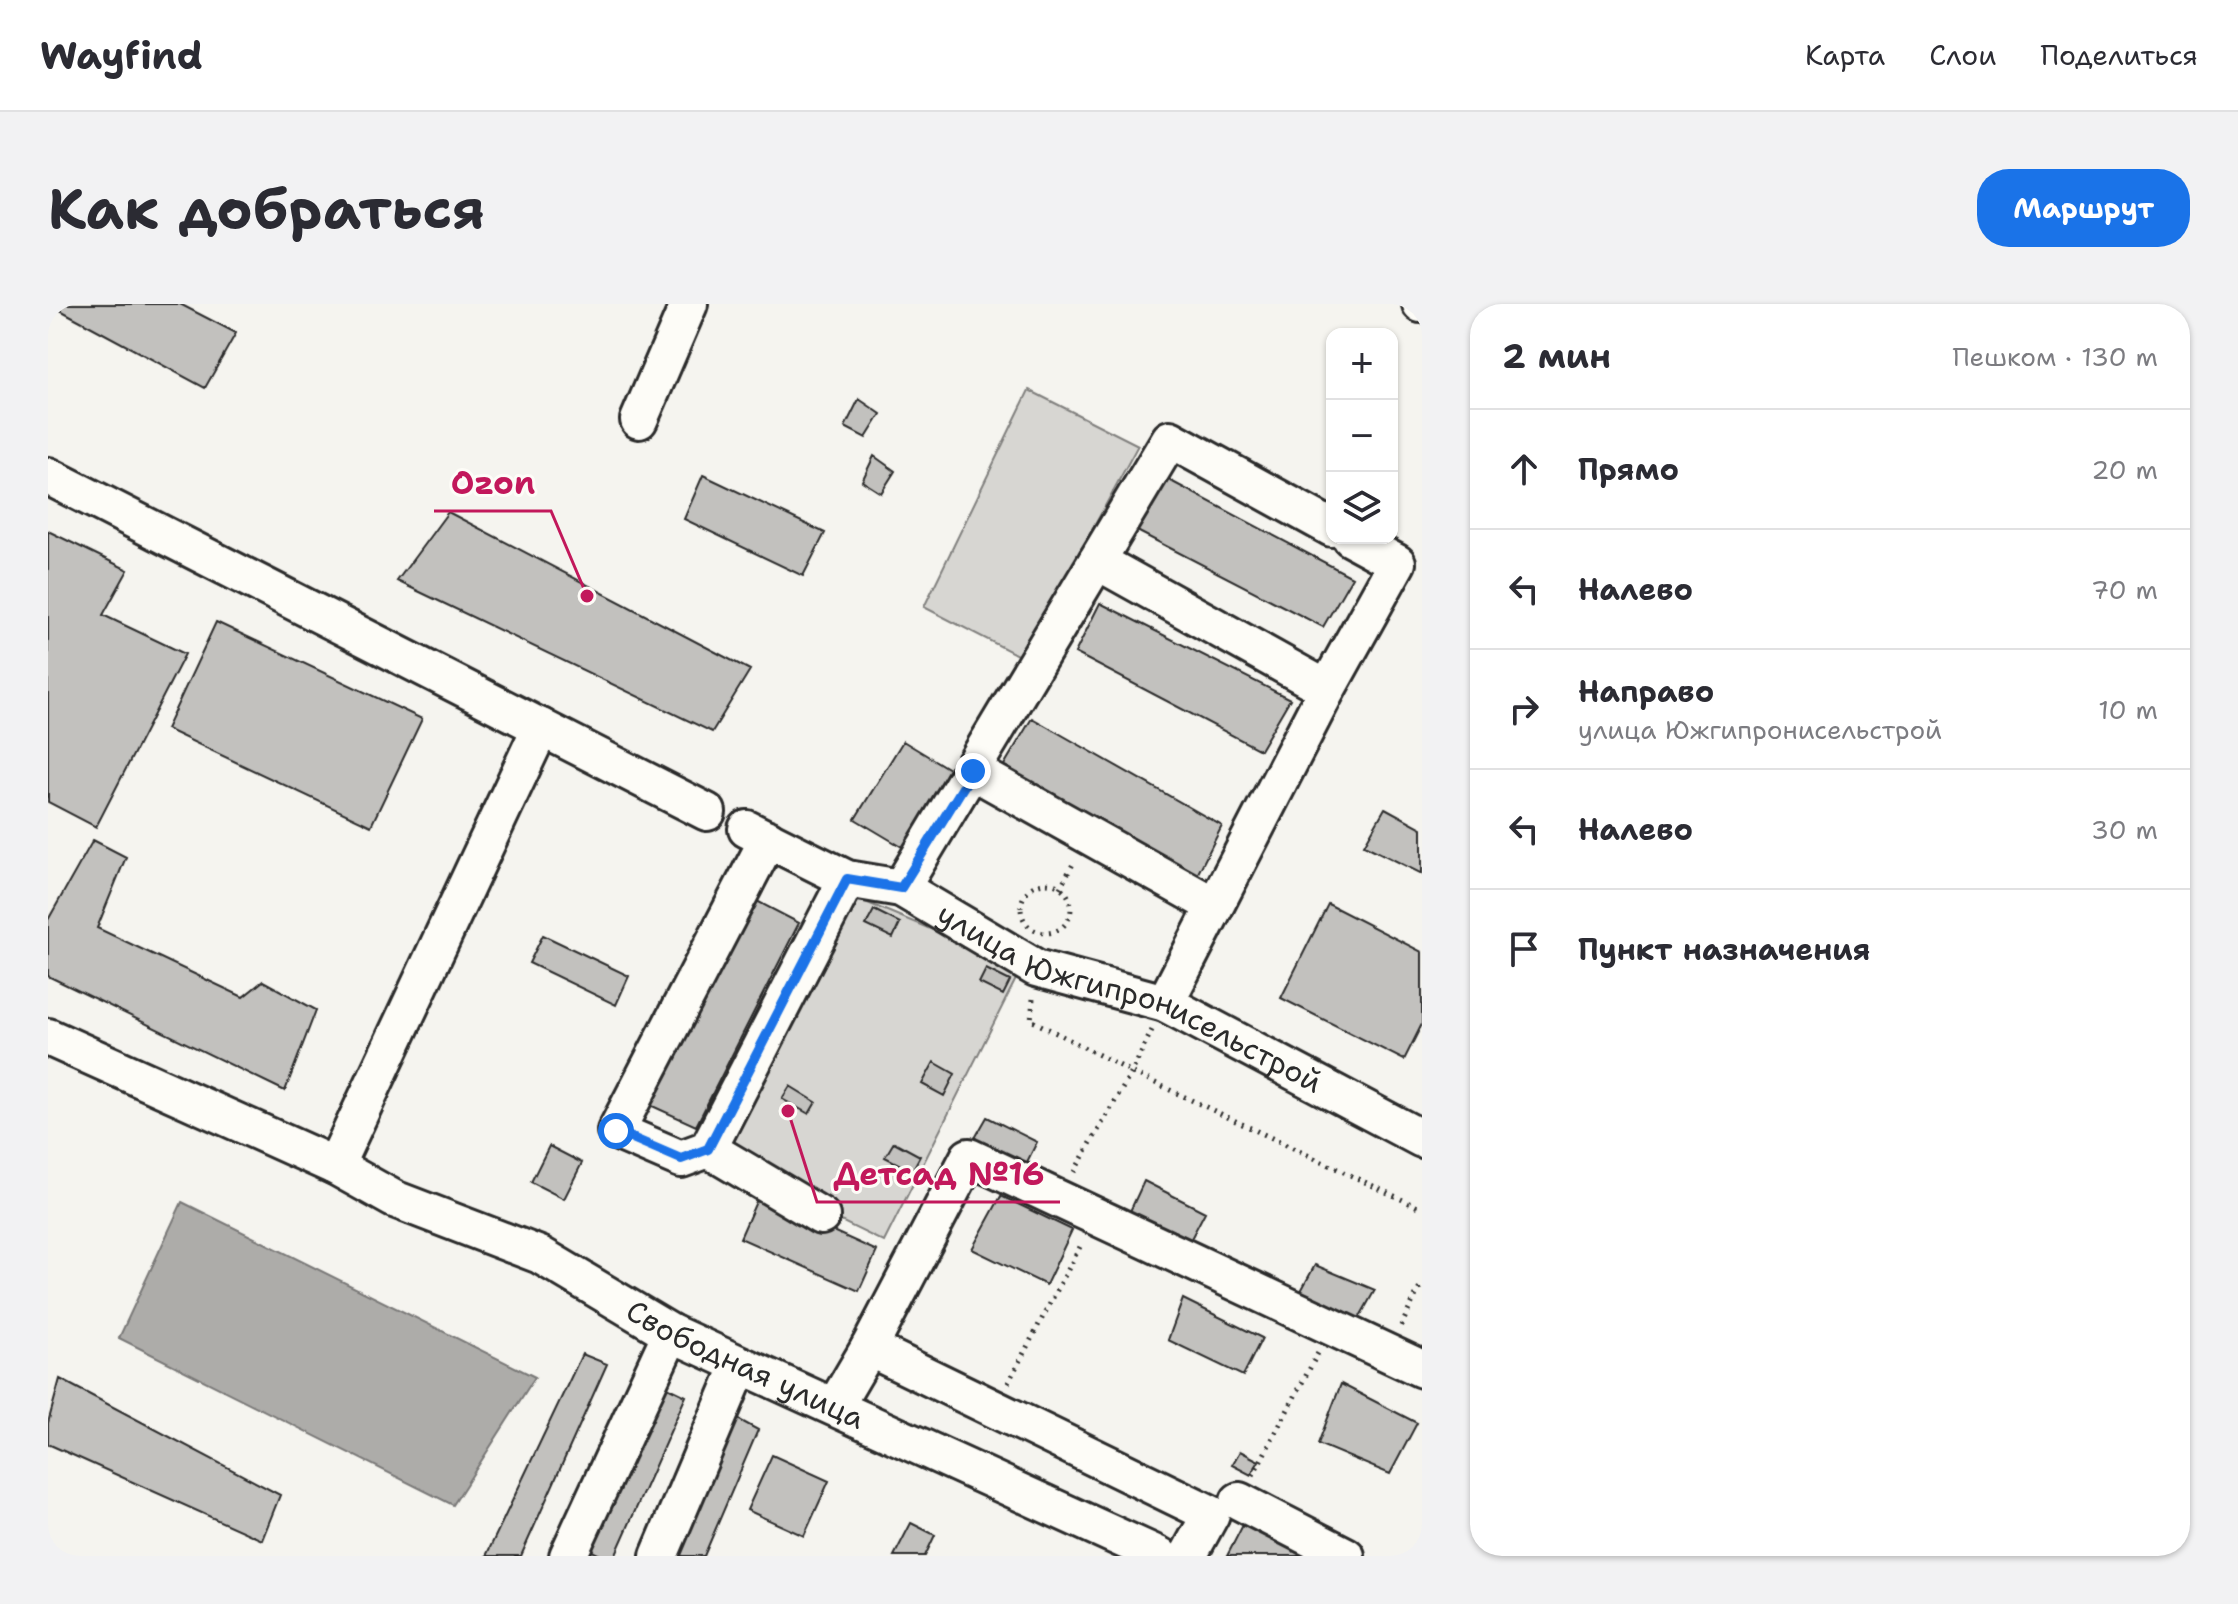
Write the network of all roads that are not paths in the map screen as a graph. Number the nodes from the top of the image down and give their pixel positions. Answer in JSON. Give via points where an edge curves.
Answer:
{"nodes":[{"id":1,"x":689,"y":304,"type":"edge"},
{"id":2,"x":639,"y":420,"type":"dead end"},
{"id":3,"x":48,"y":476,"type":"edge"},
{"id":4,"x":1326,"y":525,"type":"edge"},
{"id":5,"x":1362,"y":544,"type":"edge"},
{"id":6,"x":1097,"y":561,"type":"junction"},
{"id":7,"x":1327,"y":689,"type":"junction"},
{"id":8,"x":541,"y":727,"type":"junction"},
{"id":9,"x":973,"y":771,"type":"junction"},
{"id":10,"x":707,"y":812,"type":"dead end"},
{"id":11,"x":847,"y":879,"type":"junction"},
{"id":12,"x":901,"y":888,"type":"junction"},
{"id":13,"x":1213,"y":905,"type":"junction"},
{"id":14,"x":1165,"y":1003,"type":"junction"},
{"id":15,"x":48,"y":1037,"type":"edge"},
{"id":16,"x":1422,"y":1139,"type":"edge"},
{"id":17,"x":708,"y":1149,"type":"junction"},
{"id":18,"x":335,"y":1166,"type":"junction"},
{"id":19,"x":821,"y":1216,"type":"dead end"},
{"id":20,"x":671,"y":1333,"type":"junction"},
{"id":21,"x":869,"y":1348,"type":"junction"},
{"id":22,"x":740,"y":1365,"type":"junction"},
{"id":23,"x":1422,"y":1369,"type":"edge"},
{"id":24,"x":835,"y":1406,"type":"junction"},
{"id":25,"x":1239,"y":1501,"type":"road end"},
{"id":26,"x":568,"y":1556,"type":"edge"},
{"id":27,"x":659,"y":1556,"type":"edge"},
{"id":28,"x":1160,"y":1556,"type":"edge"},
{"id":29,"x":1188,"y":1556,"type":"edge"},
{"id":30,"x":1346,"y":1556,"type":"edge"}],
"edges":[{"from":1,"to":2,"type":"street"},
{"from":3,"to":8,"type":"street"},
{"from":4,"to":6,"type":"street","via":[[1170,439]]},
{"from":5,"to":7,"type":"street","via":[[1397,563]]},
{"from":6,"to":7,"type":"street"},
{"from":6,"to":9,"type":"street"},
{"from":7,"to":13,"type":"street"},
{"from":8,"to":10,"type":"street"},
{"from":8,"to":18,"type":"street"},
{"from":9,"to":12,"type":"street"},
{"from":9,"to":13,"type":"street"},
{"from":11,"to":12,"type":"street","name":"улица Южгипронисельстрой"},
{"from":11,"to":17,"type":"street"},
{"from":11,"to":17,"type":"street","name":"улица Южгипронисельстрой","via":[[757,834],[616,1131],[681,1159]]},
{"from":12,"to":14,"type":"street","name":"улица Южгипронисельстрой","via":[[1036,968]]},
{"from":13,"to":14,"type":"street"},
{"from":14,"to":16,"type":"street","name":"улица Южгипронисельстрой"},
{"from":15,"to":18,"type":"street","name":"Свободная улица"},
{"from":17,"to":19,"type":"street"},
{"from":18,"to":20,"type":"street","name":"Свободная улица","via":[[394,1199],[540,1255]]},
{"from":20,"to":22,"type":"street","name":"Свободная улица"},
{"from":20,"to":26,"type":"street"},
{"from":21,"to":23,"type":"street","via":[[969,1157]]},
{"from":21,"to":24,"type":"street"},
{"from":21,"to":29,"type":"street","via":[[1211,1514]]},
{"from":22,"to":24,"type":"street","name":"Свободная улица"},
{"from":22,"to":27,"type":"street"},
{"from":24,"to":28,"type":"street","name":"Свободная улица"},
{"from":25,"to":30,"type":"street"}]}
